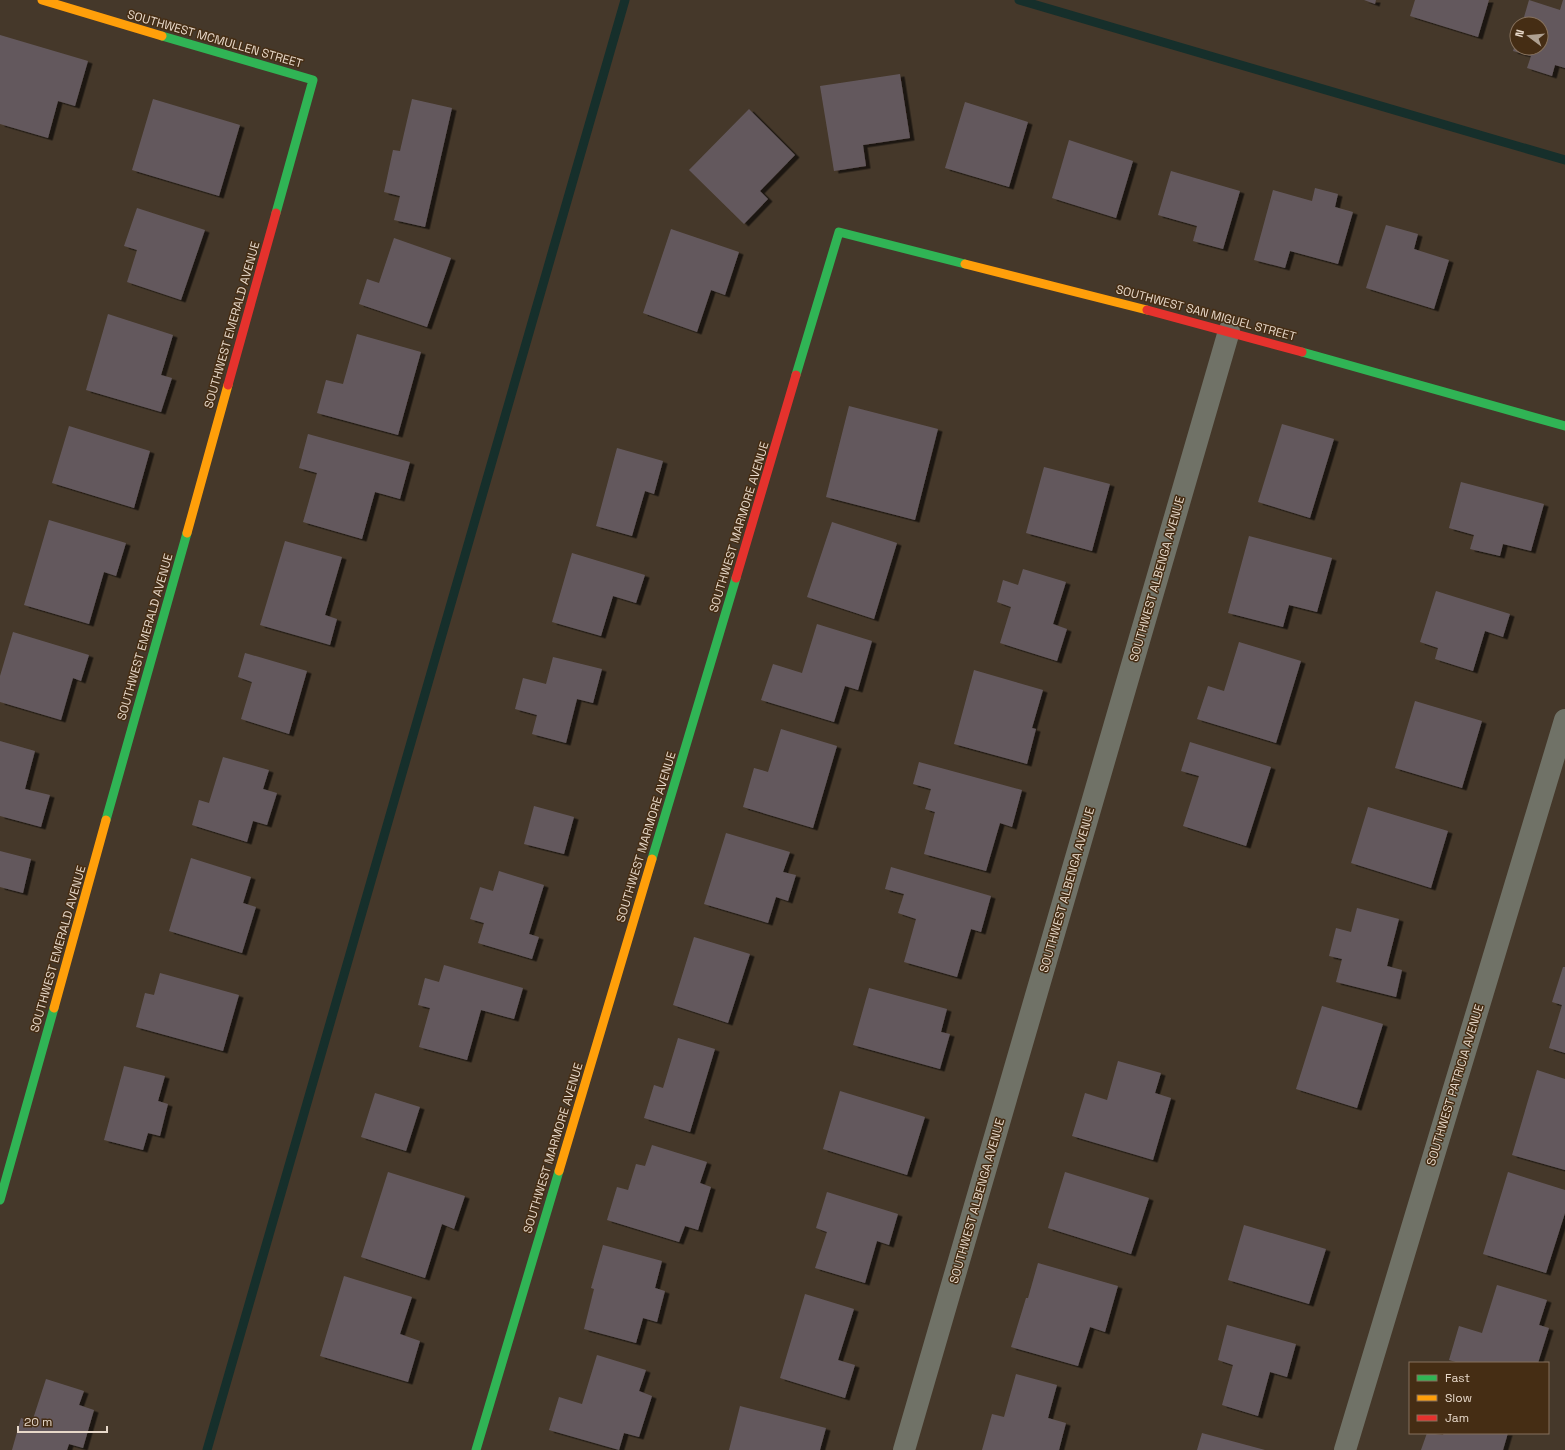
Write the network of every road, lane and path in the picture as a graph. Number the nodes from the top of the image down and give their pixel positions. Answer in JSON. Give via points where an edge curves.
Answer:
{"nodes":[{"id":1,"x":42,"y":0,"type":"edge"},
{"id":2,"x":313,"y":80,"type":"joint"},
{"id":3,"x":839,"y":232,"type":"joint"},
{"id":4,"x":1229,"y":331,"type":"junction"},
{"id":5,"x":1565,"y":426,"type":"edge"},
{"id":6,"x":1565,"y":720,"type":"edge"},
{"id":7,"x":0,"y":1200,"type":"edge"},
{"id":8,"x":476,"y":1450,"type":"edge"},
{"id":9,"x":904,"y":1450,"type":"edge"},
{"id":10,"x":1346,"y":1450,"type":"edge"}],
"edges":[{"from":1,"to":2,"type":"street","name":"SOUTHWEST MCMULLEN STREET"},
{"from":2,"to":7,"type":"street","name":"SOUTHWEST EMERALD AVENUE"},
{"from":3,"to":4,"type":"street","name":"SOUTHWEST SAN MIGUEL STREET"},
{"from":3,"to":8,"type":"street","name":"SOUTHWEST MARMORE AVENUE"},
{"from":4,"to":5,"type":"street","name":"SOUTHWEST SAN MIGUEL STREET"},
{"from":4,"to":9,"type":"street","name":"SOUTHWEST ALBENGA AVENUE"},
{"from":6,"to":10,"type":"street","name":"SOUTHWEST PATRICIA AVENUE"}]}
